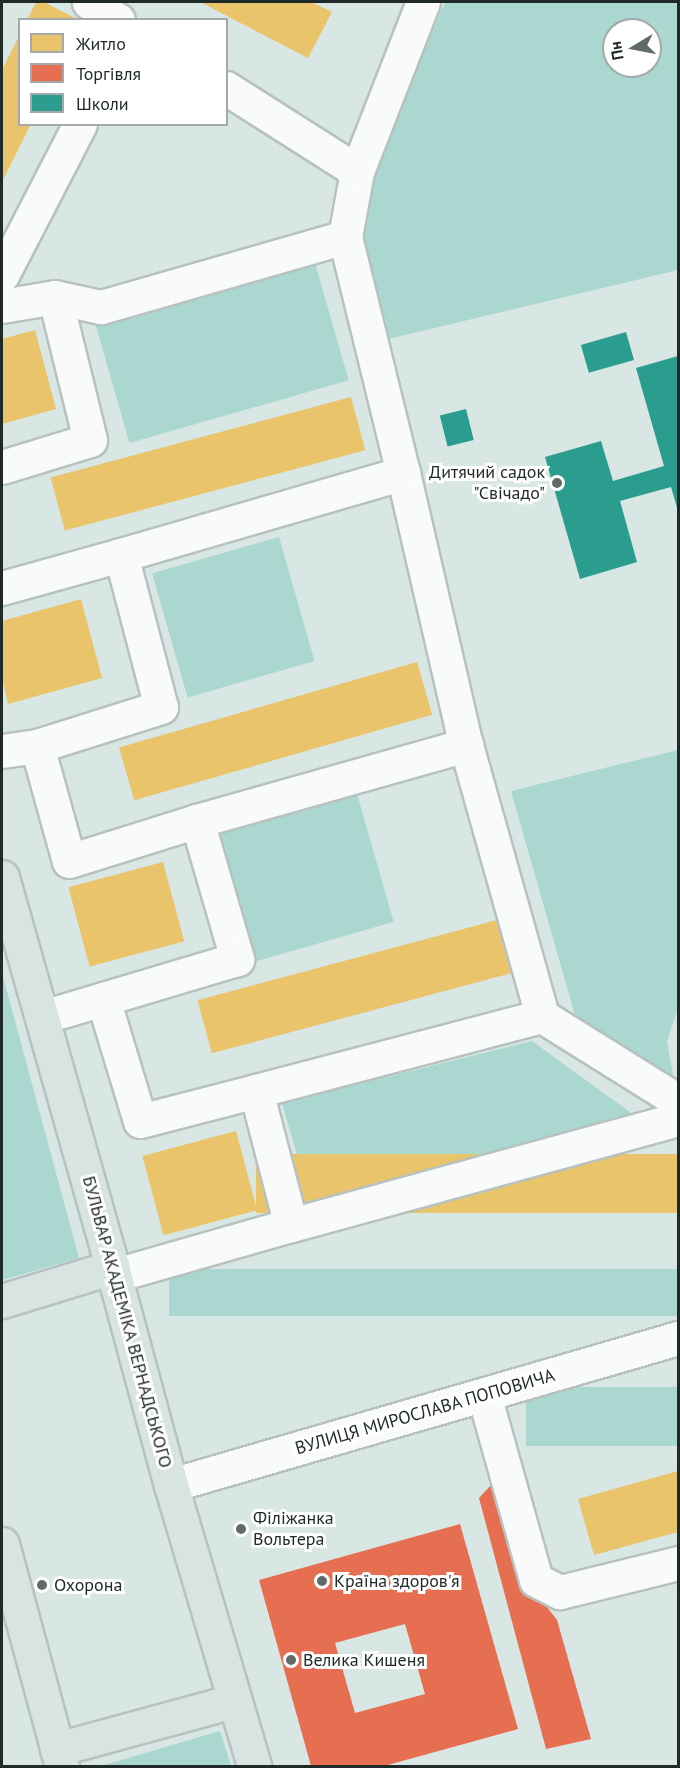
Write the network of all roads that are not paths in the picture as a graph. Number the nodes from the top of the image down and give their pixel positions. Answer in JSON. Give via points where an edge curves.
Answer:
{"nodes":[{"id":1,"x":89,"y":2,"type":"edge"},
{"id":2,"x":423,"y":2,"type":"edge"},
{"id":3,"x":115,"y":18,"type":"edge"},
{"id":4,"x":228,"y":89,"type":"edge"},
{"id":5,"x":79,"y":126,"type":"edge"},
{"id":6,"x":357,"y":171,"type":"junction"},
{"id":7,"x":345,"y":237,"type":"junction"},
{"id":8,"x":2,"y":275,"type":"edge"},
{"id":9,"x":55,"y":297,"type":"junction"},
{"id":10,"x":2,"y":306,"type":"edge"},
{"id":11,"x":2,"y":467,"type":"edge"},
{"id":12,"x":403,"y":473,"type":"junction"},
{"id":13,"x":121,"y":555,"type":"junction"},
{"id":14,"x":2,"y":588,"type":"edge"},
{"id":15,"x":466,"y":745,"type":"junction"},
{"id":16,"x":37,"y":746,"type":"junction"},
{"id":17,"x":2,"y":751,"type":"edge"},
{"id":18,"x":197,"y":821,"type":"junction"},
{"id":19,"x":2,"y":877,"type":"edge"},
{"id":20,"x":103,"y":999,"type":"junction"},
{"id":21,"x":542,"y":1016,"type":"junction"},
{"id":22,"x":42,"y":1017,"type":"junction"},
{"id":23,"x":256,"y":1090,"type":"junction"},
{"id":24,"x":678,"y":1101,"type":"edge"},
{"id":25,"x":678,"y":1119,"type":"edge"},
{"id":26,"x":291,"y":1225,"type":"junction"},
{"id":27,"x":114,"y":1271,"type":"junction"},
{"id":28,"x":2,"y":1301,"type":"edge"},
{"id":29,"x":678,"y":1338,"type":"edge"},
{"id":30,"x":484,"y":1395,"type":"junction"},
{"id":31,"x":171,"y":1485,"type":"junction"},
{"id":32,"x":2,"y":1544,"type":"edge"},
{"id":33,"x":678,"y":1563,"type":"edge"},
{"id":34,"x":234,"y":1701,"type":"junction"},
{"id":35,"x":59,"y":1758,"type":"edge"},
{"id":36,"x":254,"y":1767,"type":"edge"}],
"edges":[{"from":1,"to":3,"type":"street"},
{"from":2,"to":6,"type":"street"},
{"from":4,"to":6,"type":"street"},
{"from":5,"to":8,"type":"street"},
{"from":6,"to":7,"type":"street"},
{"from":7,"to":9,"type":"street","via":[[101,307]]},
{"from":7,"to":12,"type":"street"},
{"from":9,"to":10,"type":"street"},
{"from":9,"to":11,"type":"street","via":[[90,440]]},
{"from":12,"to":13,"type":"street"},
{"from":12,"to":15,"type":"street"},
{"from":13,"to":14,"type":"street"},
{"from":13,"to":16,"type":"street","via":[[161,707]]},
{"from":15,"to":18,"type":"street"},
{"from":15,"to":21,"type":"street"},
{"from":16,"to":17,"type":"street"},
{"from":16,"to":18,"type":"street","via":[[69,861]]},
{"from":18,"to":20,"type":"street","via":[[237,959]]},
{"from":19,"to":22,"type":"main road","name":"БУЛЬВАР АКАДЕМІКА ВЕРНАДСЬКОГО"},
{"from":20,"to":22,"type":"street"},
{"from":20,"to":23,"type":"street","via":[[140,1121]]},
{"from":21,"to":23,"type":"street"},
{"from":21,"to":24,"type":"street"},
{"from":22,"to":27,"type":"main road","name":"БУЛЬВАР АКАДЕМІКА ВЕРНАДСЬКОГО"},
{"from":23,"to":26,"type":"street"},
{"from":25,"to":26,"type":"street"},
{"from":26,"to":27,"type":"street"},
{"from":27,"to":28,"type":"main road"},
{"from":27,"to":31,"type":"main road","name":"БУЛЬВАР АКАДЕМІКА ВЕРНАДСЬКОГО"},
{"from":29,"to":30,"type":"street","name":"ВУЛИЦЯ МИРОСЛАВА ПОПОВИЧА"},
{"from":30,"to":31,"type":"street","name":"ВУЛИЦЯ МИРОСЛАВА ПОПОВИЧА"},
{"from":30,"to":33,"type":"street","via":[[536,1580],[560,1592]]},
{"from":31,"to":34,"type":"main road","name":"БУЛЬВАР АКАДЕМІКА ВЕРНАДСЬКОГО"},
{"from":32,"to":35,"type":"main road"},
{"from":34,"to":35,"type":"main road"},
{"from":34,"to":36,"type":"main road","name":"БУЛЬВАР АКАДЕМІКА ВЕРНАДСЬКОГО"}]}
